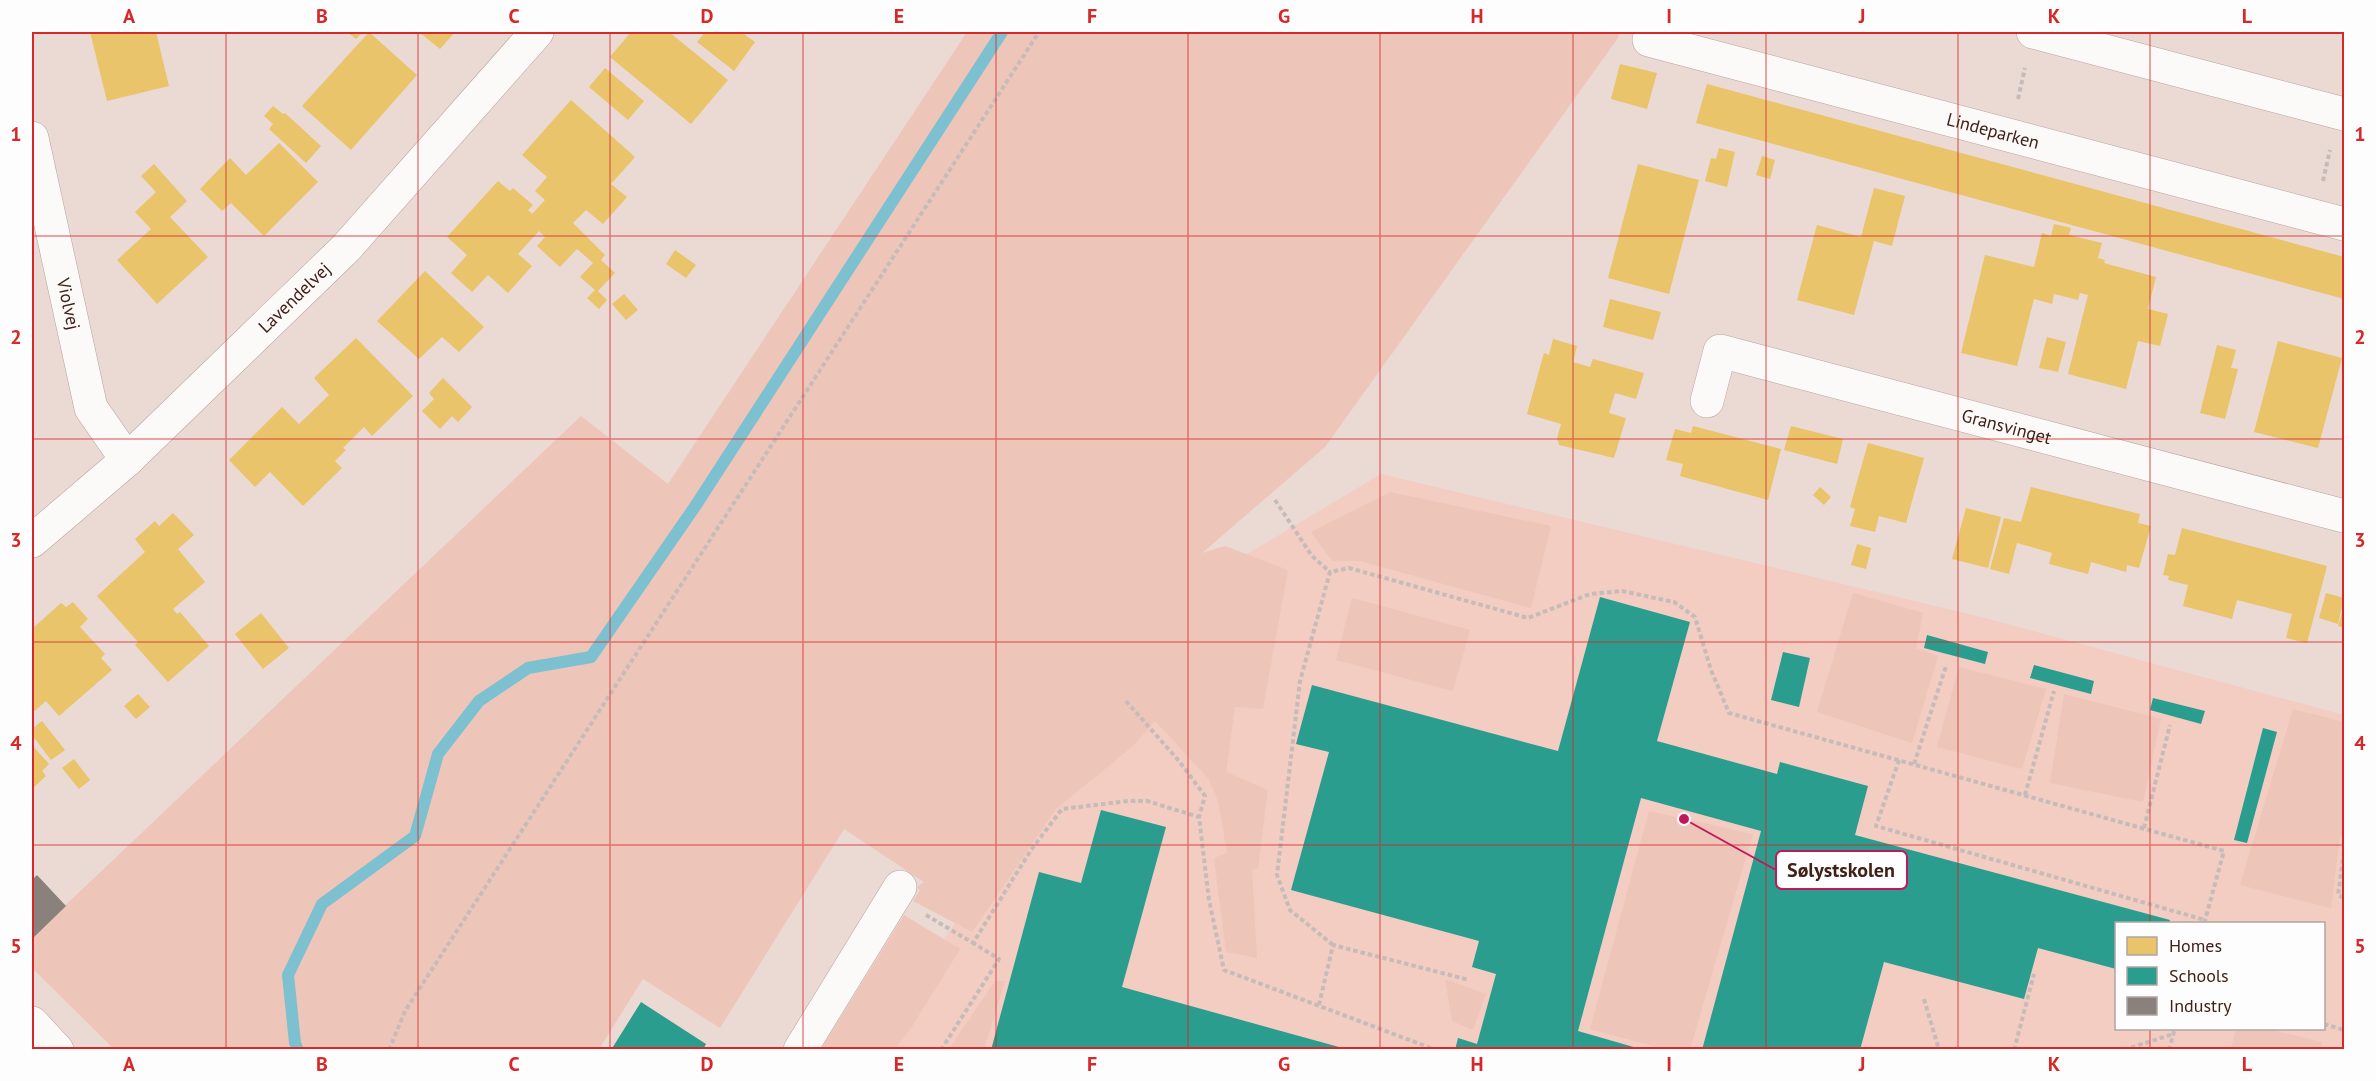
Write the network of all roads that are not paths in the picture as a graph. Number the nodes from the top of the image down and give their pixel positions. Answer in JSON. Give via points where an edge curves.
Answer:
{"nodes":[{"id":1,"x":537,"y":32,"type":"edge"},
{"id":2,"x":1651,"y":32,"type":"edge"},
{"id":3,"x":2034,"y":32,"type":"edge"},
{"id":4,"x":2344,"y":114,"type":"edge"},
{"id":5,"x":32,"y":138,"type":"edge"},
{"id":6,"x":2344,"y":224,"type":"edge"},
{"id":7,"x":1707,"y":401,"type":"dead end"},
{"id":8,"x":127,"y":460,"type":"junction"},
{"id":9,"x":2344,"y":516,"type":"edge"},
{"id":10,"x":32,"y":541,"type":"edge"},
{"id":11,"x":897,"y":892,"type":"road end"},
{"id":12,"x":32,"y":1023,"type":"edge"},
{"id":13,"x":57,"y":1050,"type":"edge"},
{"id":14,"x":800,"y":1050,"type":"edge"}],
"edges":[{"from":1,"to":8,"type":"street","name":"Lavendelvej","via":[[346,248]]},
{"from":2,"to":6,"type":"street","name":"Lindeparken","via":[[1649,40]]},
{"from":3,"to":4,"type":"street"},
{"from":5,"to":8,"type":"street","name":"Violvej","via":[[91,408]]},
{"from":7,"to":9,"type":"street","name":"Gransvinget","via":[[1720,351]]},
{"from":8,"to":10,"type":"street","name":"Lavendelvej"},
{"from":11,"to":14,"type":"street"},
{"from":12,"to":13,"type":"street"}]}
